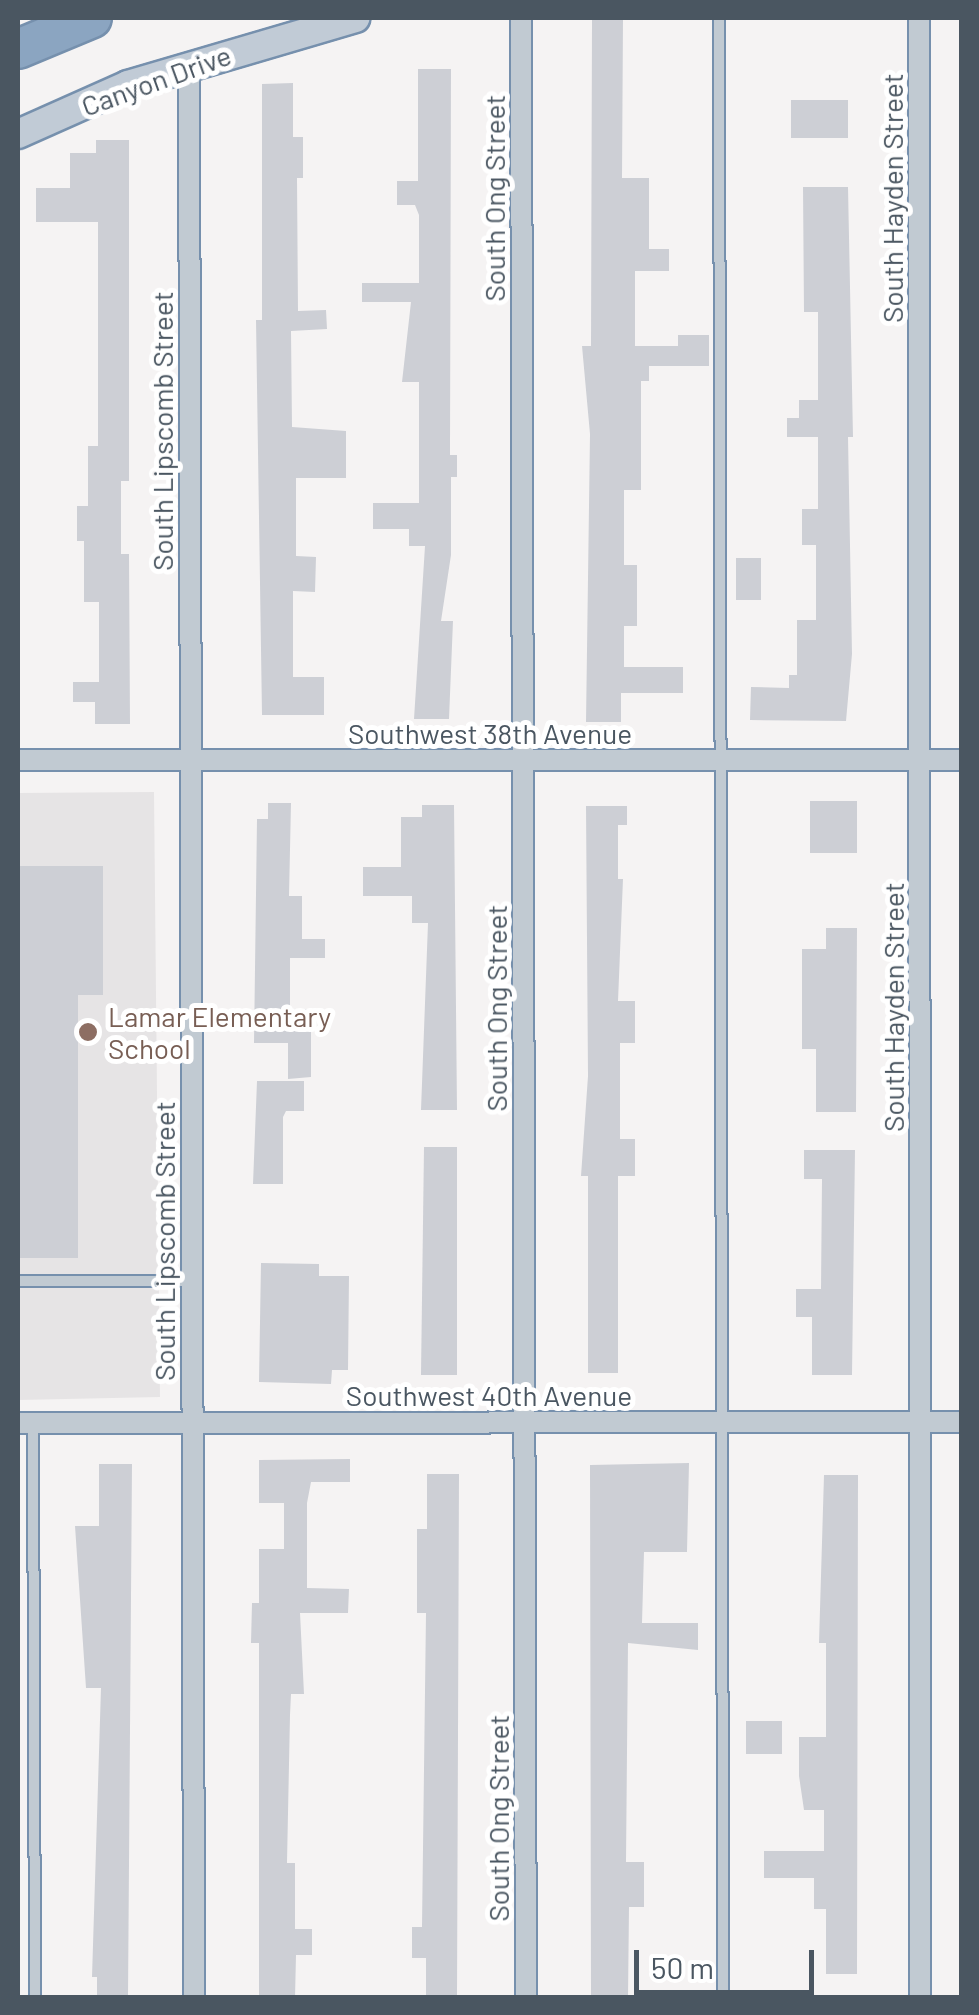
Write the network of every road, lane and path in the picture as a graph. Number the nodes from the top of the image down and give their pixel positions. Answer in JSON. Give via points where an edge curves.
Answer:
{"nodes":[{"id":1,"x":92,"y":18,"type":"edge"},
{"id":2,"x":356,"y":18,"type":"edge"},
{"id":3,"x":521,"y":18,"type":"edge"},
{"id":4,"x":719,"y":18,"type":"edge"},
{"id":5,"x":919,"y":18,"type":"edge"},
{"id":6,"x":18,"y":49,"type":"edge"},
{"id":7,"x":189,"y":65,"type":"junction"},
{"id":8,"x":18,"y":134,"type":"edge"},
{"id":9,"x":18,"y":760,"type":"edge"},
{"id":10,"x":190,"y":760,"type":"junction"},
{"id":11,"x":920,"y":760,"type":"junction"},
{"id":12,"x":962,"y":760,"type":"edge"},
{"id":13,"x":523,"y":761,"type":"junction"},
{"id":14,"x":720,"y":761,"type":"junction"},
{"id":15,"x":191,"y":1281,"type":"junction"},
{"id":16,"x":18,"y":1282,"type":"edge"},
{"id":17,"x":192,"y":1422,"type":"junction"},
{"id":18,"x":524,"y":1422,"type":"junction"},
{"id":19,"x":722,"y":1422,"type":"junction"},
{"id":20,"x":920,"y":1422,"type":"junction"},
{"id":21,"x":962,"y":1422,"type":"edge"},
{"id":22,"x":25,"y":1424,"type":"edge"},
{"id":23,"x":35,"y":1998,"type":"edge"},
{"id":24,"x":194,"y":1998,"type":"edge"},
{"id":25,"x":526,"y":1998,"type":"edge"},
{"id":26,"x":722,"y":1998,"type":"edge"},
{"id":27,"x":920,"y":1998,"type":"edge"}],
"edges":[{"from":1,"to":6,"type":"highway"},
{"from":2,"to":7,"type":"main road","name":"Canyon Drive"},
{"from":3,"to":13,"type":"street","name":"South Ong Street"},
{"from":4,"to":14,"type":"lane"},
{"from":5,"to":11,"type":"street","name":"South Hayden Street"},
{"from":7,"to":8,"type":"main road","name":"Canyon Drive"},
{"from":7,"to":10,"type":"street","name":"South Lipscomb Street"},
{"from":9,"to":10,"type":"street","name":"Southwest 38th Avenue"},
{"from":10,"to":13,"type":"street","name":"Southwest 38th Avenue"},
{"from":10,"to":15,"type":"street","name":"South Lipscomb Street"},
{"from":11,"to":12,"type":"street","name":"Southwest 38th Avenue"},
{"from":11,"to":14,"type":"street","name":"Southwest 38th Avenue"},
{"from":11,"to":20,"type":"street","name":"South Hayden Street"},
{"from":13,"to":14,"type":"street","name":"Southwest 38th Avenue"},
{"from":13,"to":18,"type":"street","name":"South Ong Street"},
{"from":14,"to":19,"type":"lane"},
{"from":15,"to":16,"type":"lane"},
{"from":15,"to":17,"type":"street","name":"South Lipscomb Street"},
{"from":17,"to":18,"type":"street","name":"Southwest 40th Avenue"},
{"from":17,"to":22,"type":"street","name":"Southwest 40th Avenue"},
{"from":17,"to":24,"type":"street","name":"South Lipscomb Street"},
{"from":18,"to":19,"type":"street","name":"Southwest 40th Avenue"},
{"from":18,"to":25,"type":"street","name":"South Ong Street"},
{"from":19,"to":20,"type":"street","name":"Southwest 40th Avenue"},
{"from":19,"to":26,"type":"lane"},
{"from":20,"to":21,"type":"street","name":"Southwest 40th Avenue"},
{"from":20,"to":27,"type":"street","name":"South Hayden Street"},
{"from":22,"to":23,"type":"lane"}]}
